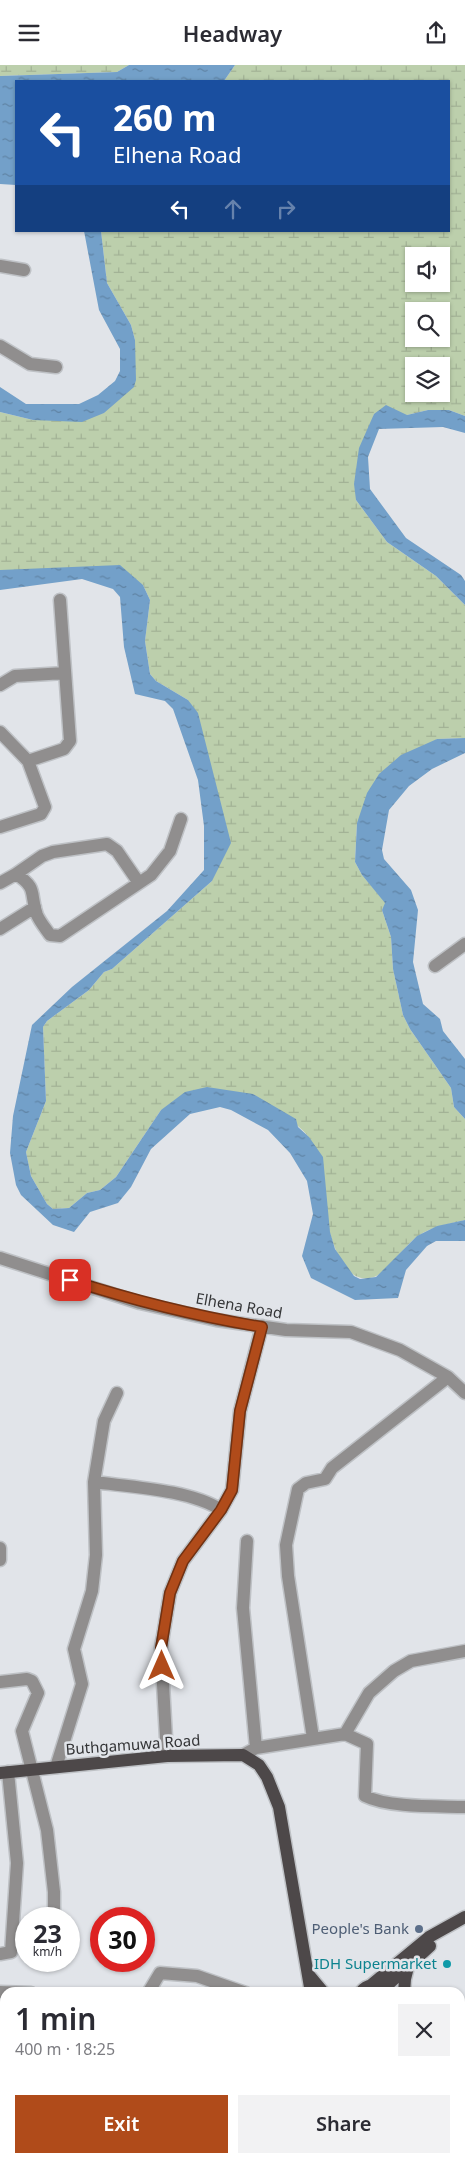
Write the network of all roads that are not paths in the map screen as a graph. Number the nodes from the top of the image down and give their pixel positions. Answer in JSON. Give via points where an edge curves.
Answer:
{"nodes":[{"id":1,"x":0,"y":266,"type":"edge"},
{"id":2,"x":24,"y":270,"type":"dead end"},
{"id":3,"x":0,"y":346,"type":"edge"},
{"id":4,"x":56,"y":367,"type":"dead end"},
{"id":5,"x":60,"y":600,"type":"dead end"},
{"id":6,"x":65,"y":673,"type":"junction"},
{"id":7,"x":0,"y":685,"type":"edge"},
{"id":8,"x":0,"y":731,"type":"edge"},
{"id":9,"x":28,"y":761,"type":"junction"},
{"id":10,"x":181,"y":819,"type":"dead end"},
{"id":11,"x":0,"y":827,"type":"edge"},
{"id":12,"x":16,"y":874,"type":"junction"},
{"id":13,"x":0,"y":883,"type":"edge"},
{"id":14,"x":139,"y":883,"type":"junction"},
{"id":15,"x":35,"y":907,"type":"junction"},
{"id":16,"x":0,"y":929,"type":"edge"},
{"id":17,"x":465,"y":944,"type":"edge"},
{"id":18,"x":435,"y":965,"type":"dead end"},
{"id":19,"x":0,"y":1258,"type":"edge"},
{"id":20,"x":262,"y":1327,"type":"junction"},
{"id":21,"x":448,"y":1377,"type":"junction"},
{"id":22,"x":117,"y":1393,"type":"dead end"},
{"id":23,"x":465,"y":1393,"type":"edge"},
{"id":24,"x":94,"y":1482,"type":"junction"},
{"id":25,"x":221,"y":1510,"type":"junction"},
{"id":26,"x":247,"y":1541,"type":"dead end"},
{"id":27,"x":0,"y":1548,"type":"edge"},
{"id":28,"x":0,"y":1561,"type":"edge"},
{"id":29,"x":465,"y":1651,"type":"edge"},
{"id":30,"x":0,"y":1682,"type":"edge"},
{"id":31,"x":344,"y":1734,"type":"junction"},
{"id":32,"x":313,"y":1738,"type":"junction"},
{"id":33,"x":256,"y":1748,"type":"junction"},
{"id":34,"x":243,"y":1755,"type":"junction"},
{"id":35,"x":167,"y":1756,"type":"junction"},
{"id":36,"x":56,"y":1767,"type":"junction"},
{"id":37,"x":32,"y":1771,"type":"junction"},
{"id":38,"x":4,"y":1773,"type":"edge"},
{"id":39,"x":465,"y":1807,"type":"edge"},
{"id":40,"x":54,"y":1907,"type":"edge"},
{"id":41,"x":465,"y":1917,"type":"edge"},
{"id":42,"x":445,"y":1929,"type":"junction"},
{"id":43,"x":0,"y":1954,"type":"edge"},
{"id":44,"x":408,"y":1967,"type":"junction"},
{"id":45,"x":309,"y":1975,"type":"junction"},
{"id":46,"x":152,"y":1987,"type":"edge"},
{"id":47,"x":229,"y":1987,"type":"edge"},
{"id":48,"x":310,"y":1987,"type":"edge"},
{"id":49,"x":319,"y":1987,"type":"edge"},
{"id":50,"x":380,"y":1987,"type":"edge"},
{"id":51,"x":381,"y":1987,"type":"edge"},
{"id":52,"x":404,"y":1987,"type":"edge"}],
"edges":[{"from":1,"to":2,"type":"street"},
{"from":3,"to":4,"type":"street","via":[[30,365]]},
{"from":5,"to":6,"type":"street"},
{"from":6,"to":7,"type":"street","via":[[16,676]]},
{"from":6,"to":9,"type":"street","via":[[70,741],[64,749]]},
{"from":8,"to":9,"type":"street"},
{"from":9,"to":11,"type":"street","via":[[45,807],[41,814]]},
{"from":10,"to":14,"type":"street","via":[[170,851],[151,875]]},
{"from":12,"to":13,"type":"street"},
{"from":12,"to":14,"type":"street","via":[[53,852],[107,844],[118,851]]},
{"from":12,"to":15,"type":"street","via":[[34,891]]},
{"from":14,"to":15,"type":"street","via":[[60,936],[50,935]]},
{"from":15,"to":16,"type":"street"},
{"from":17,"to":18,"type":"street"},
{"from":19,"to":20,"type":"street","name":"Elhena Road","via":[[140,1303]]},
{"from":20,"to":21,"type":"street","name":"Elhena Road","via":[[286,1331],[351,1332],[400,1350]]},
{"from":20,"to":25,"type":"street","via":[[240,1411],[232,1490]]},
{"from":21,"to":23,"type":"street","name":"Elhena Road"},
{"from":21,"to":32,"type":"street","via":[[332,1468],[325,1479],[306,1483],[298,1489],[286,1545]]},
{"from":22,"to":24,"type":"street","via":[[104,1421]]},
{"from":24,"to":25,"type":"street","via":[[172,1493]]},
{"from":24,"to":36,"type":"street","via":[[96,1555],[93,1582],[74,1649],[82,1684]]},
{"from":25,"to":35,"type":"street","via":[[183,1561],[170,1593],[161,1648]]},
{"from":26,"to":33,"type":"street","via":[[243,1608]]},
{"from":27,"to":28,"type":"street"},
{"from":29,"to":31,"type":"street","via":[[411,1661],[394,1671],[369,1693]]},
{"from":30,"to":37,"type":"street","via":[[27,1679],[32,1681],[38,1693],[22,1731]]},
{"from":31,"to":32,"type":"street"},
{"from":31,"to":39,"type":"street","via":[[367,1744],[365,1796],[414,1805]]},
{"from":32,"to":33,"type":"street"},
{"from":33,"to":34,"type":"street"},
{"from":34,"to":35,"type":"main road","name":"Buthgamuwa Road"},
{"from":34,"to":45,"type":"main road","via":[[259,1765],[279,1807]]},
{"from":35,"to":36,"type":"main road","name":"Buthgamuwa Road"},
{"from":36,"to":37,"type":"main road","name":"Buthgamuwa Road"},
{"from":37,"to":38,"type":"main road","name":"Buthgamuwa Road"},
{"from":37,"to":40,"type":"street","via":[[47,1830]]},
{"from":38,"to":43,"type":"street","via":[[18,1863],[10,1952]]},
{"from":41,"to":42,"type":"main road"},
{"from":42,"to":44,"type":"main road"},
{"from":42,"to":50,"type":"main road","via":[[429,1937]]},
{"from":44,"to":51,"type":"main road"},
{"from":44,"to":52,"type":"main road"},
{"from":45,"to":48,"type":"main road"},
{"from":45,"to":49,"type":"main road"},
{"from":46,"to":47,"type":"street","via":[[160,1973],[197,1976]]}]}
